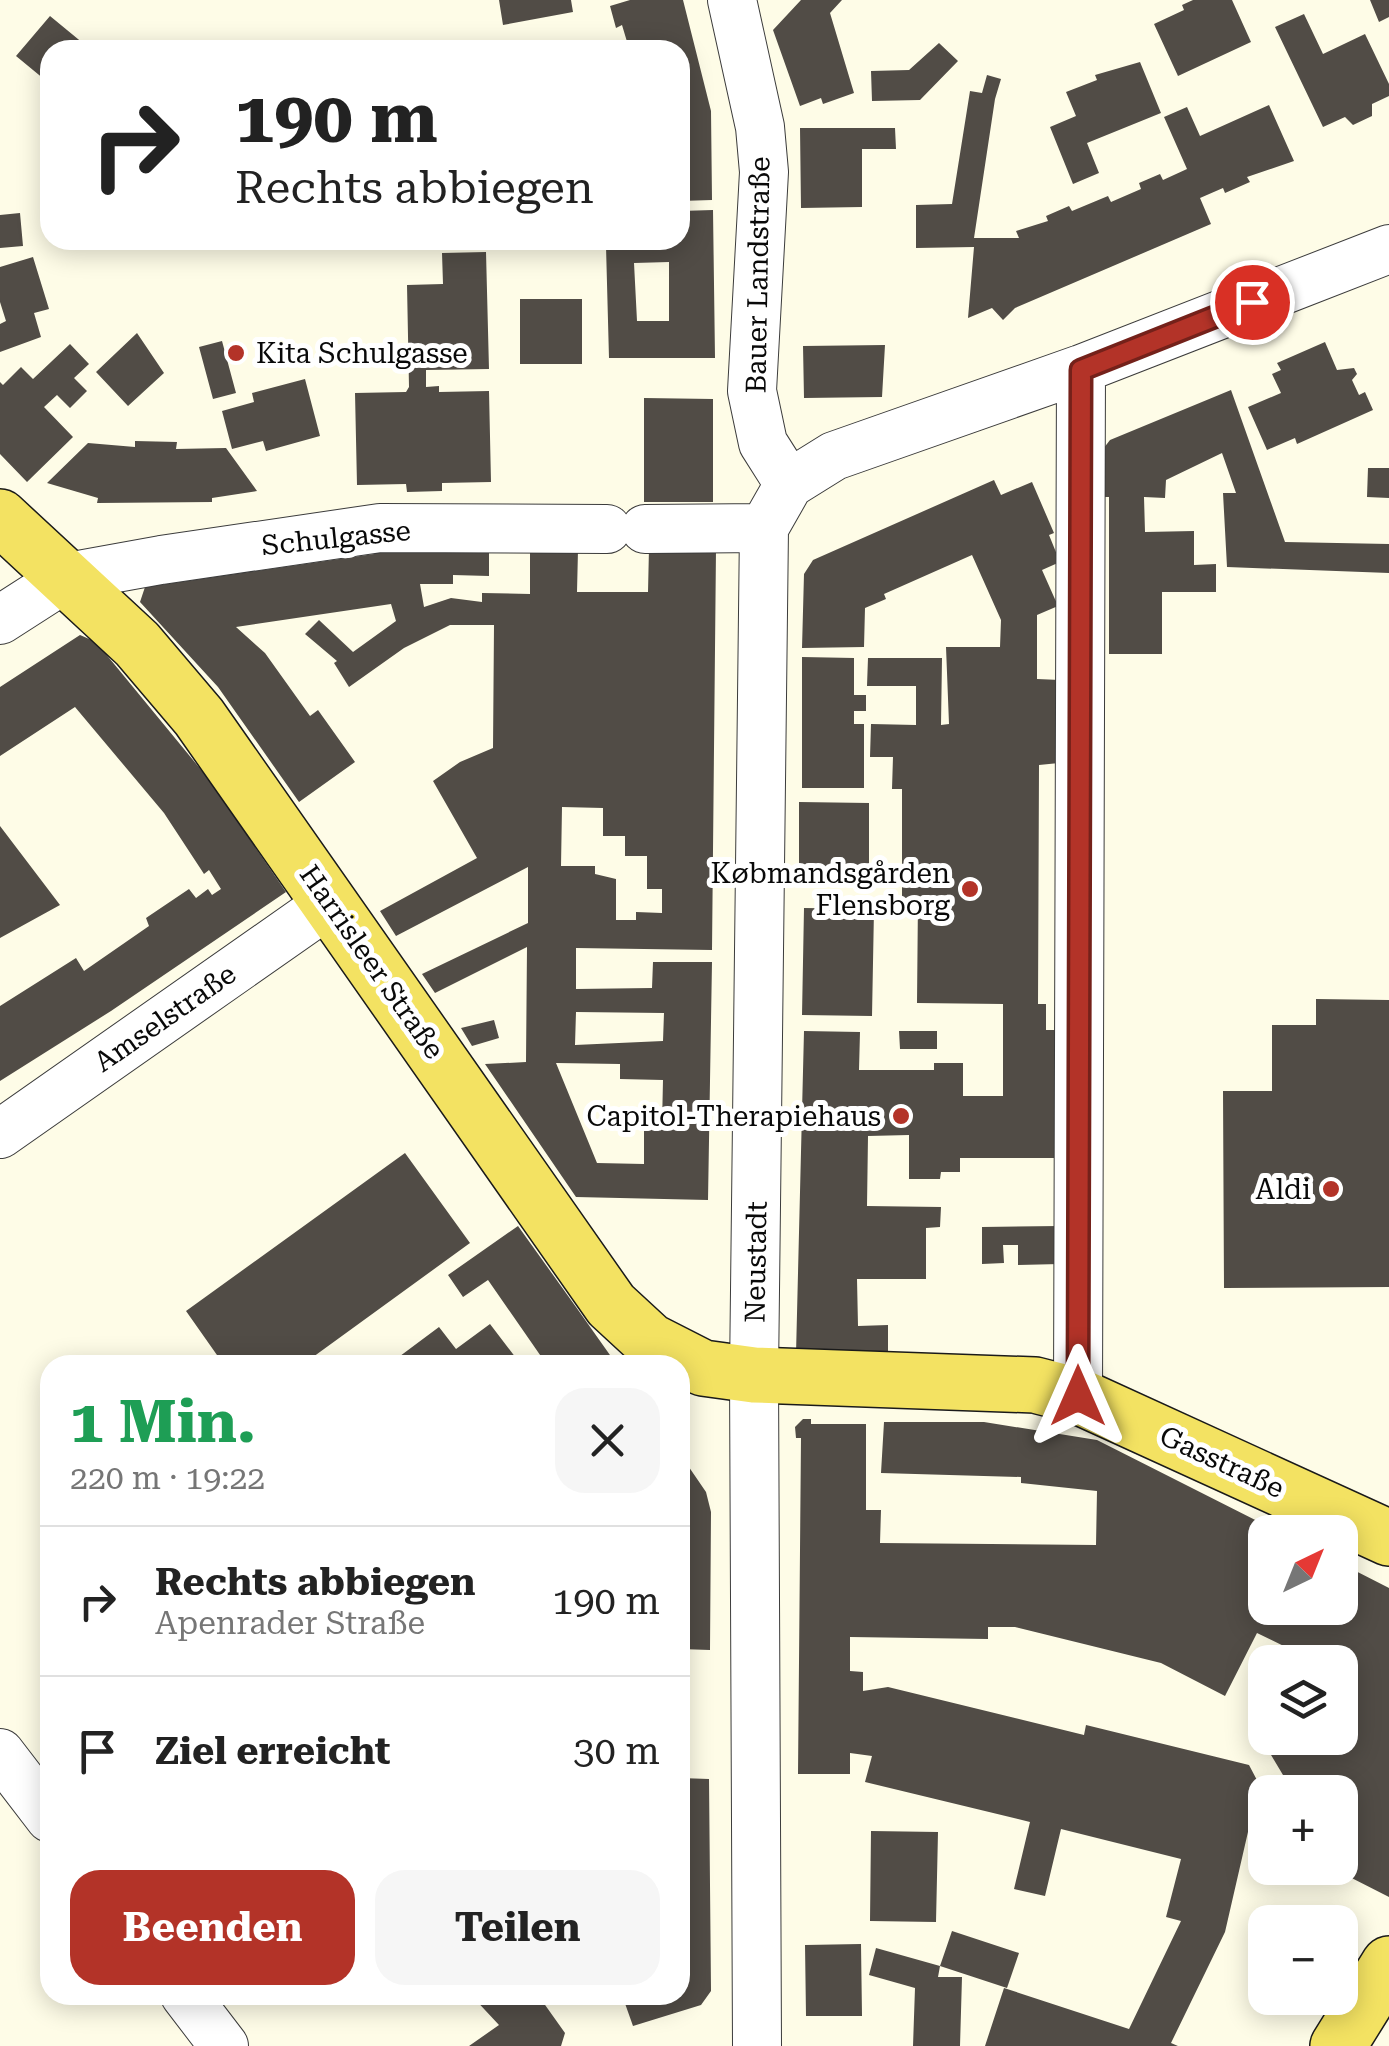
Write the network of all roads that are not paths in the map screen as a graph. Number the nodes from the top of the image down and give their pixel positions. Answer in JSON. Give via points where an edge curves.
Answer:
{"nodes":[{"id":1,"x":732,"y":0,"type":"edge"},
{"id":2,"x":1389,"y":249,"type":"edge"},
{"id":3,"x":1081,"y":370,"type":"junction"},
{"id":4,"x":790,"y":484,"type":"junction"},
{"id":5,"x":0,"y":517,"type":"edge"},
{"id":6,"x":764,"y":528,"type":"junction"},
{"id":7,"x":67,"y":578,"type":"junction"},
{"id":8,"x":0,"y":620,"type":"edge"},
{"id":9,"x":331,"y":902,"type":"junction"},
{"id":10,"x":0,"y":1134,"type":"edge"},
{"id":11,"x":676,"y":1355,"type":"edge"},
{"id":12,"x":690,"y":1362,"type":"edge"},
{"id":13,"x":754,"y":1376,"type":"junction"},
{"id":14,"x":1078,"y":1396,"type":"junction"},
{"id":15,"x":1389,"y":1538,"type":"edge"},
{"id":16,"x":0,"y":1753,"type":"edge"},
{"id":17,"x":40,"y":1805,"type":"edge"},
{"id":18,"x":1389,"y":1964,"type":"edge"},
{"id":19,"x":193,"y":2005,"type":"edge"},
{"id":20,"x":224,"y":2046,"type":"edge"},
{"id":21,"x":757,"y":2046,"type":"edge"},
{"id":22,"x":1338,"y":2046,"type":"edge"}],
"edges":[{"from":1,"to":4,"type":"street","name":"Bauer Landstraße","via":[[764,172],[752,392],[763,443]]},
{"from":2,"to":3,"type":"street"},
{"from":3,"to":4,"type":"street","via":[[834,456]]},
{"from":3,"to":14,"type":"street"},
{"from":4,"to":6,"type":"street","name":"Neustadt"},
{"from":5,"to":7,"type":"main road","name":"Harrisleer Straße"},
{"from":6,"to":7,"type":"street","name":"Schulgasse","via":[[380,528]]},
{"from":6,"to":13,"type":"street","name":"Neustadt"},
{"from":7,"to":8,"type":"street"},
{"from":7,"to":9,"type":"main road","name":"Harrisleer Straße","via":[[137,644],[199,717]]},
{"from":9,"to":10,"type":"street","name":"Amselstraße"},
{"from":9,"to":11,"type":"main road","name":"Harrisleer Straße","via":[[610,1305],[650,1342]]},
{"from":12,"to":13,"type":"main road","name":"Harrisleer Straße"},
{"from":13,"to":14,"type":"main road","name":"Gasstraße","via":[[1035,1386]]},
{"from":13,"to":21,"type":"street","name":"Neustadt"},
{"from":14,"to":15,"type":"main road","name":"Gasstraße"},
{"from":16,"to":17,"type":"street"},
{"from":18,"to":22,"type":"main road"},
{"from":19,"to":20,"type":"street"}]}
